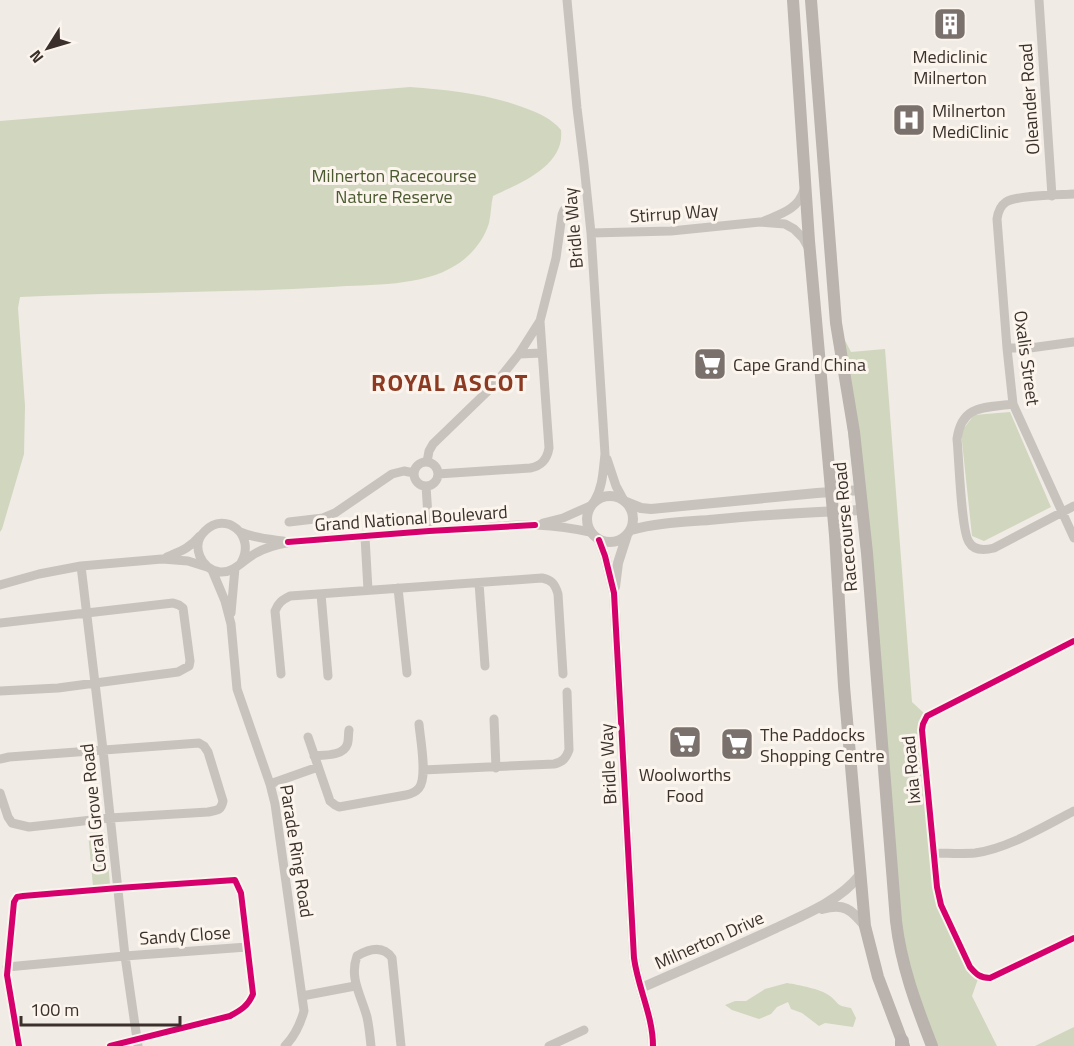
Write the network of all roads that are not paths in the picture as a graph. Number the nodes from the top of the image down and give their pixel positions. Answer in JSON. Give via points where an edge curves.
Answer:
{"nodes":[{"id":1,"x":567,"y":0,"type":"edge"},
{"id":2,"x":793,"y":0,"type":"edge"},
{"id":3,"x":811,"y":0,"type":"edge"},
{"id":4,"x":1039,"y":0,"type":"edge"},
{"id":5,"x":805,"y":186,"type":"junction"},
{"id":6,"x":1074,"y":194,"type":"edge"},
{"id":7,"x":1052,"y":196,"type":"junction"},
{"id":8,"x":569,"y":207,"type":"dead end"},
{"id":9,"x":760,"y":222,"type":"junction"},
{"id":10,"x":591,"y":233,"type":"junction"},
{"id":11,"x":810,"y":252,"type":"junction"},
{"id":12,"x":540,"y":321,"type":"junction"},
{"id":13,"x":1074,"y":342,"type":"edge"},
{"id":14,"x":1007,"y":348,"type":"junction"},
{"id":15,"x":542,"y":353,"type":"junction"},
{"id":16,"x":519,"y":354,"type":"junction"},
{"id":17,"x":1013,"y":405,"type":"junction"},
{"id":18,"x":605,"y":454,"type":"junction"},
{"id":19,"x":427,"y":462,"type":"junction"},
{"id":20,"x":414,"y":473,"type":"junction"},
{"id":21,"x":438,"y":474,"type":"junction"},
{"id":22,"x":426,"y":486,"type":"junction"},
{"id":23,"x":861,"y":490,"type":"junction"},
{"id":24,"x":830,"y":492,"type":"junction"},
{"id":25,"x":624,"y":501,"type":"junction"},
{"id":26,"x":592,"y":504,"type":"junction"},
{"id":27,"x":1074,"y":506,"type":"edge"},
{"id":28,"x":862,"y":510,"type":"junction"},
{"id":29,"x":832,"y":511,"type":"junction"},
{"id":30,"x":1062,"y":512,"type":"junction"},
{"id":31,"x":289,"y":522,"type":"dead end"},
{"id":32,"x":535,"y":525,"type":"junction"},
{"id":33,"x":429,"y":531,"type":"junction"},
{"id":34,"x":240,"y":532,"type":"junction"},
{"id":35,"x":590,"y":532,"type":"junction"},
{"id":36,"x":629,"y":532,"type":"junction"},
{"id":37,"x":201,"y":536,"type":"junction"},
{"id":38,"x":365,"y":537,"type":"junction"},
{"id":39,"x":1074,"y":538,"type":"edge"},
{"id":40,"x":599,"y":540,"type":"junction"},
{"id":41,"x":288,"y":542,"type":"junction"},
{"id":42,"x":162,"y":559,"type":"junction"},
{"id":43,"x":238,"y":565,"type":"junction"},
{"id":44,"x":81,"y":566,"type":"junction"},
{"id":45,"x":210,"y":568,"type":"junction"},
{"id":46,"x":479,"y":583,"type":"junction"},
{"id":47,"x":0,"y":585,"type":"edge"},
{"id":48,"x":398,"y":588,"type":"junction"},
{"id":49,"x":368,"y":590,"type":"junction"},
{"id":50,"x":614,"y":593,"type":"junction"},
{"id":51,"x":321,"y":594,"type":"junction"},
{"id":52,"x":87,"y":613,"type":"junction"},
{"id":53,"x":0,"y":623,"type":"edge"},
{"id":54,"x":231,"y":624,"type":"junction"},
{"id":55,"x":1074,"y":641,"type":"edge"},
{"id":56,"x":485,"y":666,"type":"dead end"},
{"id":57,"x":407,"y":673,"type":"dead end"},
{"id":58,"x":281,"y":674,"type":"dead end"},
{"id":59,"x":563,"y":674,"type":"dead end"},
{"id":60,"x":328,"y":676,"type":"dead end"},
{"id":61,"x":95,"y":682,"type":"junction"},
{"id":62,"x":0,"y":691,"type":"edge"},
{"id":63,"x":567,"y":692,"type":"dead end"},
{"id":64,"x":494,"y":719,"type":"dead end"},
{"id":65,"x":419,"y":724,"type":"dead end"},
{"id":66,"x":349,"y":730,"type":"dead end"},
{"id":67,"x":308,"y":737,"type":"dead end"},
{"id":68,"x":103,"y":750,"type":"junction"},
{"id":69,"x":314,"y":756,"type":"junction"},
{"id":70,"x":0,"y":759,"type":"edge"},
{"id":71,"x":318,"y":767,"type":"junction"},
{"id":72,"x":496,"y":768,"type":"junction"},
{"id":73,"x":423,"y":770,"type":"junction"},
{"id":74,"x":270,"y":784,"type":"junction"},
{"id":75,"x":0,"y":793,"type":"edge"},
{"id":76,"x":1074,"y":812,"type":"edge"},
{"id":77,"x":110,"y":818,"type":"junction"},
{"id":78,"x":934,"y":853,"type":"junction"},
{"id":79,"x":860,"y":875,"type":"junction"},
{"id":80,"x":118,"y":888,"type":"junction"},
{"id":81,"x":812,"y":911,"type":"junction"},
{"id":82,"x":865,"y":926,"type":"junction"},
{"id":83,"x":1074,"y":938,"type":"edge"},
{"id":84,"x":247,"y":947,"type":"junction"},
{"id":85,"x":125,"y":956,"type":"junction"},
{"id":86,"x":7,"y":967,"type":"junction"},
{"id":87,"x":356,"y":986,"type":"junction"},
{"id":88,"x":640,"y":988,"type":"junction"},
{"id":89,"x":302,"y":996,"type":"junction"},
{"id":90,"x":584,"y":1030,"type":"dead end"},
{"id":91,"x":137,"y":1043,"type":"edge"},
{"id":92,"x":902,"y":1044,"type":"edge"},
{"id":93,"x":19,"y":1046,"type":"edge"},
{"id":94,"x":110,"y":1046,"type":"edge"},
{"id":95,"x":285,"y":1046,"type":"edge"},
{"id":96,"x":371,"y":1046,"type":"edge"},
{"id":97,"x":401,"y":1046,"type":"edge"},
{"id":98,"x":549,"y":1046,"type":"edge"},
{"id":99,"x":652,"y":1046,"type":"edge"},
{"id":100,"x":932,"y":1046,"type":"edge"}],
"edges":[{"from":1,"to":10,"type":"street","name":"Bridle Way"},
{"from":2,"to":5,"type":"main road","name":"Racecourse Road"},
{"from":3,"to":23,"type":"main road","name":"Racecourse Road","via":[[836,323]]},
{"from":4,"to":7,"type":"street","name":"Oleander Road"},
{"from":5,"to":9,"type":"street","name":"Stirrup Way","via":[[796,205]]},
{"from":5,"to":11,"type":"main road","name":"Racecourse Road"},
{"from":6,"to":7,"type":"street"},
{"from":7,"to":14,"type":"street","name":"Oxalis Street","via":[[1014,198],[1004,203],[998,213]]},
{"from":8,"to":12,"type":"street","via":[[562,215]]},
{"from":9,"to":10,"type":"street","name":"Stirrup Way","via":[[672,231]]},
{"from":9,"to":11,"type":"street","name":"Stirrup Way","via":[[785,224],[794,229]]},
{"from":10,"to":18,"type":"street","name":"Bridle Way"},
{"from":11,"to":24,"type":"main road","name":"Racecourse Road"},
{"from":12,"to":15,"type":"street"},
{"from":12,"to":16,"type":"street"},
{"from":13,"to":14,"type":"street"},
{"from":14,"to":17,"type":"street","name":"Oxalis Street"},
{"from":15,"to":16,"type":"street"},
{"from":15,"to":21,"type":"street","via":[[549,448],[542,464]]},
{"from":16,"to":19,"type":"street","via":[[495,384],[437,439]]},
{"from":17,"to":30,"type":"street","name":"Oxalis Street"},
{"from":17,"to":30,"type":"street","via":[[975,409],[959,428],[964,527],[969,542],[977,548],[994,548]]},
{"from":18,"to":25,"type":"street","name":"Bridle Way"},
{"from":18,"to":26,"type":"street","name":"Bridle Way","via":[[601,486]]},
{"from":19,"to":20,"type":"street","via":[[420,463]]},
{"from":19,"to":21,"type":"street","via":[[435,465]]},
{"from":20,"to":22,"type":"street","via":[[418,483]]},
{"from":20,"to":31,"type":"street","via":[[392,474],[335,513]]},
{"from":21,"to":22,"type":"street","via":[[435,482]]},
{"from":22,"to":33,"type":"street"},
{"from":23,"to":24,"type":"street"},
{"from":23,"to":28,"type":"main road","name":"Racecourse Road"},
{"from":24,"to":25,"type":"street","via":[[651,509]]},
{"from":24,"to":29,"type":"main road","name":"Racecourse Road"},
{"from":25,"to":26,"type":"street","via":[[608,496]]},
{"from":25,"to":36,"type":"street","via":[[633,514]]},
{"from":26,"to":32,"type":"street","name":"Grand National Boulevard","via":[[563,518]]},
{"from":26,"to":35,"type":"street","via":[[586,519]]},
{"from":27,"to":30,"type":"street"},
{"from":28,"to":29,"type":"street"},
{"from":28,"to":100,"type":"main road","name":"Racecourse Road","via":[[899,948],[915,1005]]},
{"from":29,"to":36,"type":"street","via":[[664,524]]},
{"from":29,"to":79,"type":"main road","name":"Racecourse Road"},
{"from":30,"to":39,"type":"street","name":"Oxalis Street"},
{"from":32,"to":33,"type":"street","name":"Grand National Boulevard"},
{"from":32,"to":35,"type":"street","name":"Grand National Boulevard"},
{"from":33,"to":38,"type":"street","name":"Grand National Boulevard"},
{"from":34,"to":37,"type":"street","via":[[229,525],[216,524]]},
{"from":34,"to":41,"type":"street","name":"Grand National Boulevard"},
{"from":34,"to":43,"type":"street","via":[[246,551]]},
{"from":35,"to":40,"type":"street"},
{"from":36,"to":40,"type":"street","via":[[614,542]]},
{"from":36,"to":50,"type":"street","name":"Bridle Way","via":[[618,563]]},
{"from":37,"to":42,"type":"street","via":[[187,548]]},
{"from":37,"to":45,"type":"street","via":[[199,556]]},
{"from":38,"to":41,"type":"street","name":"Grand National Boulevard"},
{"from":38,"to":49,"type":"street"},
{"from":40,"to":50,"type":"street","name":"Bridle Way"},
{"from":41,"to":43,"type":"street","name":"Grand National Boulevard","via":[[262,549]]},
{"from":42,"to":44,"type":"street"},
{"from":42,"to":45,"type":"street"},
{"from":43,"to":45,"type":"street","via":[[224,572]]},
{"from":43,"to":54,"type":"street","name":"Parade Ring Road"},
{"from":44,"to":47,"type":"street"},
{"from":44,"to":52,"type":"street","name":"Coral Grove Road"},
{"from":45,"to":54,"type":"street","name":"Parade Ring Road"},
{"from":46,"to":48,"type":"street"},
{"from":46,"to":56,"type":"street"},
{"from":46,"to":59,"type":"street","via":[[542,578],[555,585]]},
{"from":48,"to":49,"type":"street"},
{"from":48,"to":57,"type":"street"},
{"from":49,"to":51,"type":"street"},
{"from":50,"to":88,"type":"street","name":"Bridle Way","via":[[634,958]]},
{"from":51,"to":58,"type":"street","via":[[290,596],[277,605]]},
{"from":51,"to":60,"type":"street"},
{"from":52,"to":53,"type":"street"},
{"from":52,"to":61,"type":"street","name":"Coral Grove Road"},
{"from":52,"to":61,"type":"street","via":[[173,603],[183,608],[185,616],[189,666],[178,672]]},
{"from":54,"to":74,"type":"street","name":"Parade Ring Road","via":[[237,689]]},
{"from":55,"to":78,"type":"street","name":"Ixia Road","via":[[927,716],[922,730]]},
{"from":61,"to":62,"type":"street"},
{"from":61,"to":68,"type":"street","name":"Coral Grove Road"},
{"from":63,"to":72,"type":"street","via":[[566,758],[554,764]]},
{"from":64,"to":72,"type":"street"},
{"from":65,"to":73,"type":"street"},
{"from":66,"to":69,"type":"street","via":[[348,744],[342,751]]},
{"from":67,"to":69,"type":"street"},
{"from":68,"to":70,"type":"street"},
{"from":68,"to":77,"type":"street","name":"Coral Grove Road"},
{"from":68,"to":77,"type":"street","via":[[199,743],[208,752],[224,801],[220,810],[208,812]]},
{"from":69,"to":71,"type":"street"},
{"from":71,"to":73,"type":"street","via":[[330,801],[339,807],[414,793],[422,782]]},
{"from":71,"to":74,"type":"street"},
{"from":72,"to":73,"type":"street"},
{"from":74,"to":89,"type":"street","name":"Parade Ring Road"},
{"from":75,"to":77,"type":"street","via":[[8,818],[17,825]]},
{"from":76,"to":78,"type":"street","via":[[1015,841],[978,853]]},
{"from":77,"to":80,"type":"street","name":"Coral Grove Road"},
{"from":78,"to":83,"type":"street","name":"Ixia Road","via":[[941,905],[970,967],[979,976],[990,978]]},
{"from":79,"to":81,"type":"street","name":"Milnerton Drive","via":[[842,894]]},
{"from":79,"to":82,"type":"main road","name":"Racecourse Road"},
{"from":80,"to":84,"type":"street","via":[[235,880],[241,892]]},
{"from":80,"to":85,"type":"street","name":"Coral Grove Road"},
{"from":80,"to":86,"type":"street","via":[[16,897]]},
{"from":81,"to":82,"type":"street","name":"Milnerton Drive","via":[[840,906]]},
{"from":81,"to":88,"type":"street","name":"Milnerton Drive"},
{"from":82,"to":92,"type":"main road","name":"Racecourse Road"},
{"from":84,"to":85,"type":"street","name":"Sandy Close"},
{"from":84,"to":91,"type":"street","via":[[253,994],[243,1010]]},
{"from":85,"to":86,"type":"street","name":"Sandy Close"},
{"from":85,"to":91,"type":"street","name":"Coral Grove Road"},
{"from":86,"to":93,"type":"street"},
{"from":87,"to":89,"type":"street"},
{"from":87,"to":96,"type":"street"},
{"from":87,"to":97,"type":"street","via":[[353,965],[357,956],[380,949],[387,952],[392,958]]},
{"from":88,"to":99,"type":"street","name":"Milnerton Drive"},
{"from":89,"to":95,"type":"street","name":"Parade Ring Road","via":[[304,1011],[300,1025]]},
{"from":90,"to":98,"type":"street"},
{"from":91,"to":94,"type":"street"}]}
